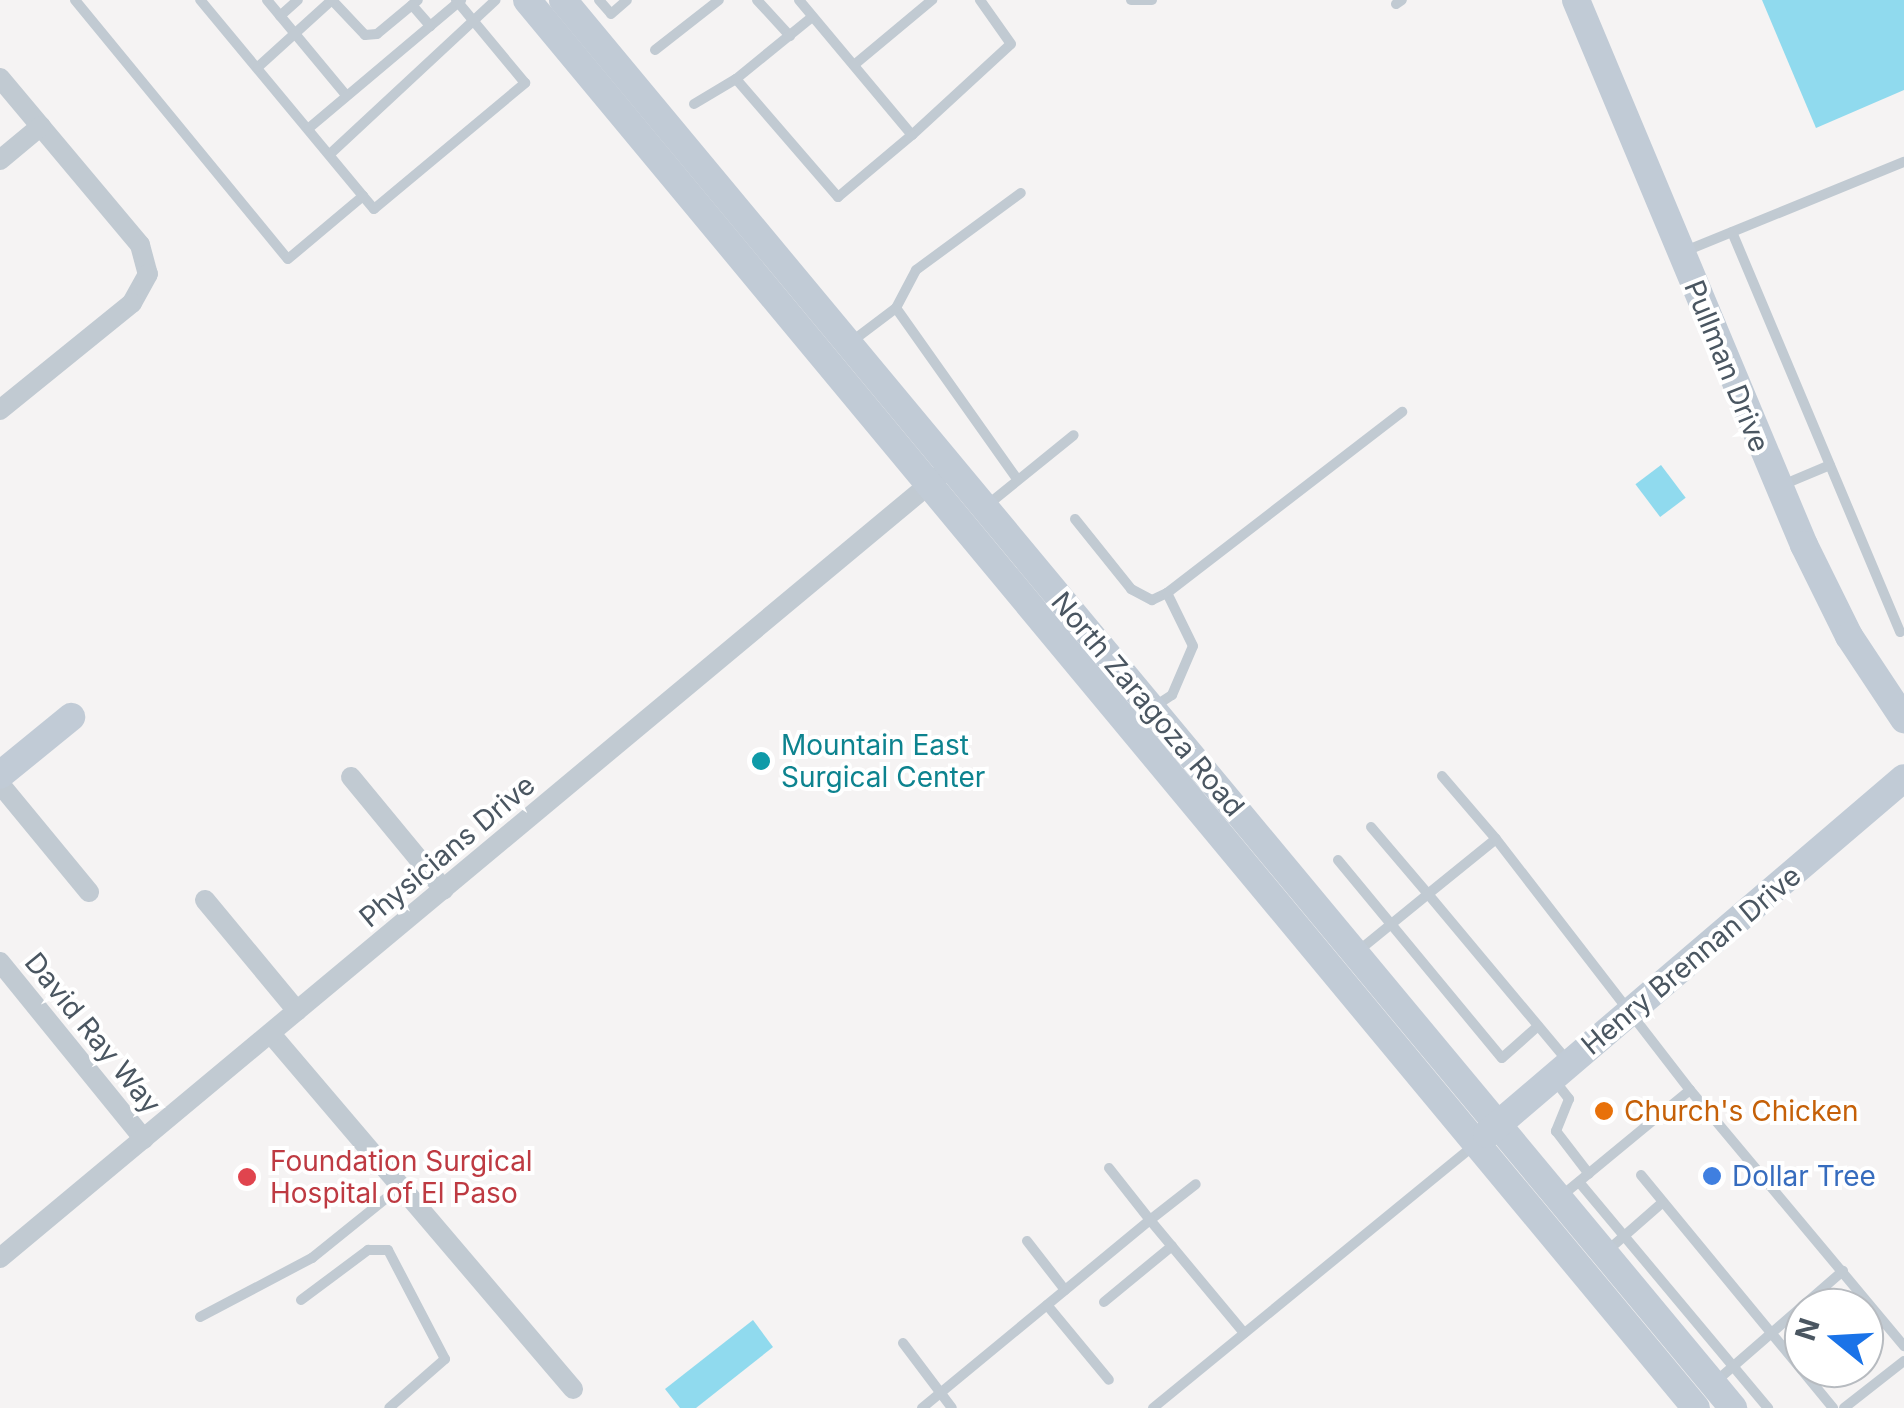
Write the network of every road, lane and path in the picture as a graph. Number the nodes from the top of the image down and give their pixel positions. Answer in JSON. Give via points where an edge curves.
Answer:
{"nodes":[{"id":1,"x":200,"y":0,"type":"edge"},
{"id":2,"x":268,"y":0,"type":"edge"},
{"id":3,"x":298,"y":0,"type":"edge"},
{"id":4,"x":332,"y":0,"type":"edge"},
{"id":5,"x":496,"y":0,"type":"edge"},
{"id":6,"x":527,"y":0,"type":"edge"},
{"id":7,"x":563,"y":0,"type":"edge"},
{"id":8,"x":598,"y":0,"type":"edge"},
{"id":9,"x":627,"y":0,"type":"edge"},
{"id":10,"x":719,"y":0,"type":"edge"},
{"id":11,"x":757,"y":0,"type":"edge"},
{"id":12,"x":800,"y":0,"type":"edge"},
{"id":13,"x":932,"y":0,"type":"edge"},
{"id":14,"x":980,"y":0,"type":"edge"},
{"id":15,"x":1131,"y":0,"type":"edge"},
{"id":16,"x":1152,"y":0,"type":"edge"},
{"id":17,"x":1576,"y":0,"type":"edge"},
{"id":18,"x":458,"y":1,"type":"edge"},
{"id":19,"x":82,"y":3,"type":"edge"},
{"id":20,"x":415,"y":3,"type":"edge"},
{"id":21,"x":280,"y":16,"type":"junction"},
{"id":22,"x":812,"y":17,"type":"junction"},
{"id":23,"x":477,"y":24,"type":"junction"},
{"id":24,"x":430,"y":26,"type":"junction"},
{"id":25,"x":295,"y":33,"type":"junction"},
{"id":26,"x":790,"y":36,"type":"junction"},
{"id":27,"x":654,"y":50,"type":"dead end"},
{"id":28,"x":854,"y":65,"type":"junction"},
{"id":29,"x":258,"y":67,"type":"junction"},
{"id":30,"x":0,"y":78,"type":"edge"},
{"id":31,"x":736,"y":80,"type":"junction"},
{"id":32,"x":346,"y":95,"type":"junction"},
{"id":33,"x":694,"y":104,"type":"dead end"},
{"id":34,"x":41,"y":126,"type":"junction"},
{"id":35,"x":309,"y":128,"type":"junction"},
{"id":36,"x":912,"y":135,"type":"junction"},
{"id":37,"x":330,"y":154,"type":"junction"},
{"id":38,"x":0,"y":160,"type":"edge"},
{"id":39,"x":1904,"y":162,"type":"edge"},
{"id":40,"x":1021,"y":192,"type":"dead end"},
{"id":41,"x":364,"y":196,"type":"junction"},
{"id":42,"x":1732,"y":232,"type":"junction"},
{"id":43,"x":1681,"y":253,"type":"junction"},
{"id":44,"x":769,"y":293,"type":"junction"},
{"id":45,"x":896,"y":308,"type":"junction"},
{"id":46,"x":850,"y":343,"type":"junction"},
{"id":47,"x":0,"y":410,"type":"edge"},
{"id":48,"x":1402,"y":412,"type":"dead end"},
{"id":49,"x":1074,"y":434,"type":"dead end"},
{"id":50,"x":1830,"y":465,"type":"junction"},
{"id":51,"x":951,"y":466,"type":"junction"},
{"id":52,"x":1016,"y":478,"type":"junction"},
{"id":53,"x":928,"y":484,"type":"junction"},
{"id":54,"x":1778,"y":486,"type":"junction"},
{"id":55,"x":985,"y":508,"type":"junction"},
{"id":56,"x":1075,"y":519,"type":"dead end"},
{"id":57,"x":1167,"y":593,"type":"junction"},
{"id":58,"x":1900,"y":632,"type":"dead end"},
{"id":59,"x":1152,"y":708,"type":"junction"},
{"id":60,"x":70,"y":717,"type":"dead end"},
{"id":61,"x":1904,"y":719,"type":"edge"},
{"id":62,"x":0,"y":775,"type":"edge"},
{"id":63,"x":350,"y":776,"type":"dead end"},
{"id":64,"x":1442,"y":776,"type":"dead end"},
{"id":65,"x":1904,"y":778,"type":"edge"},
{"id":66,"x":0,"y":784,"type":"edge"},
{"id":67,"x":1193,"y":802,"type":"junction"},
{"id":68,"x":1250,"y":826,"type":"junction"},
{"id":69,"x":1372,"y":827,"type":"dead end"},
{"id":70,"x":1496,"y":839,"type":"junction"},
{"id":71,"x":1338,"y":860,"type":"dead end"},
{"id":72,"x":444,"y":890,"type":"junction"},
{"id":73,"x":89,"y":892,"type":"dead end"},
{"id":74,"x":1428,"y":894,"type":"junction"},
{"id":75,"x":205,"y":900,"type":"dead end"},
{"id":76,"x":1391,"y":926,"type":"junction"},
{"id":77,"x":1356,"y":952,"type":"junction"},
{"id":78,"x":0,"y":962,"type":"edge"},
{"id":79,"x":297,"y":1012,"type":"junction"},
{"id":80,"x":1628,"y":1012,"type":"junction"},
{"id":81,"x":1538,"y":1026,"type":"junction"},
{"id":82,"x":270,"y":1034,"type":"junction"},
{"id":83,"x":1564,"y":1080,"type":"junction"},
{"id":84,"x":1690,"y":1090,"type":"junction"},
{"id":85,"x":1488,"y":1134,"type":"junction"},
{"id":86,"x":144,"y":1138,"type":"junction"},
{"id":87,"x":1109,"y":1168,"type":"dead end"},
{"id":88,"x":1590,"y":1174,"type":"junction"},
{"id":89,"x":1641,"y":1175,"type":"dead end"},
{"id":90,"x":1196,"y":1184,"type":"dead end"},
{"id":91,"x":400,"y":1187,"type":"junction"},
{"id":92,"x":1570,"y":1190,"type":"junction"},
{"id":93,"x":1663,"y":1202,"type":"junction"},
{"id":94,"x":1150,"y":1220,"type":"junction"},
{"id":95,"x":1026,"y":1241,"type":"dead end"},
{"id":96,"x":1615,"y":1244,"type":"junction"},
{"id":97,"x":1172,"y":1246,"type":"junction"},
{"id":98,"x":0,"y":1258,"type":"edge"},
{"id":99,"x":1843,"y":1271,"type":"junction"},
{"id":100,"x":1065,"y":1290,"type":"junction"},
{"id":101,"x":1604,"y":1294,"type":"junction"},
{"id":102,"x":301,"y":1300,"type":"dead end"},
{"id":103,"x":1104,"y":1302,"type":"dead end"},
{"id":104,"x":1047,"y":1304,"type":"junction"},
{"id":105,"x":200,"y":1318,"type":"dead end"},
{"id":106,"x":1244,"y":1332,"type":"junction"},
{"id":107,"x":1772,"y":1335,"type":"junction"},
{"id":108,"x":903,"y":1344,"type":"dead end"},
{"id":109,"x":1904,"y":1346,"type":"edge"},
{"id":110,"x":1904,"y":1361,"type":"edge"},
{"id":111,"x":1724,"y":1375,"type":"junction"},
{"id":112,"x":1109,"y":1380,"type":"dead end"},
{"id":113,"x":573,"y":1390,"type":"dead end"},
{"id":114,"x":940,"y":1393,"type":"junction"},
{"id":115,"x":1158,"y":1406,"type":"edge"},
{"id":116,"x":388,"y":1408,"type":"edge"},
{"id":117,"x":922,"y":1408,"type":"edge"},
{"id":118,"x":952,"y":1408,"type":"edge"},
{"id":119,"x":1696,"y":1408,"type":"edge"},
{"id":120,"x":1733,"y":1408,"type":"edge"},
{"id":121,"x":1768,"y":1408,"type":"edge"},
{"id":122,"x":1832,"y":1408,"type":"edge"},
{"id":123,"x":1844,"y":1408,"type":"edge"}],
"edges":[{"from":1,"to":29,"type":"lane"},
{"from":2,"to":21,"type":"lane"},
{"from":3,"to":21,"type":"lane"},
{"from":4,"to":20,"type":"lane","via":[[365,35],[376,34]]},
{"from":4,"to":25,"type":"lane"},
{"from":5,"to":23,"type":"lane"},
{"from":6,"to":44,"type":"main road","name":"North Zaragoza Road"},
{"from":7,"to":46,"type":"main road","name":"North Zaragoza Road"},
{"from":8,"to":9,"type":"lane","via":[[612,14]]},
{"from":10,"to":27,"type":"lane"},
{"from":11,"to":26,"type":"lane"},
{"from":12,"to":22,"type":"lane"},
{"from":13,"to":28,"type":"lane"},
{"from":14,"to":36,"type":"lane","via":[[1011,44]]},
{"from":15,"to":16,"type":"lane"},
{"from":17,"to":43,"type":"main road","name":"Pullman Drive"},
{"from":18,"to":23,"type":"lane"},
{"from":18,"to":24,"type":"lane"},
{"from":19,"to":41,"type":"lane","via":[[288,259]]},
{"from":20,"to":24,"type":"lane"},
{"from":21,"to":25,"type":"lane"},
{"from":22,"to":26,"type":"lane"},
{"from":22,"to":28,"type":"lane"},
{"from":23,"to":37,"type":"lane"},
{"from":23,"to":41,"type":"lane","via":[[525,83],[374,209]]},
{"from":24,"to":32,"type":"lane"},
{"from":25,"to":29,"type":"lane"},
{"from":25,"to":32,"type":"lane"},
{"from":26,"to":31,"type":"lane"},
{"from":28,"to":36,"type":"lane"},
{"from":29,"to":35,"type":"lane"},
{"from":30,"to":34,"type":"street"},
{"from":31,"to":33,"type":"lane"},
{"from":31,"to":36,"type":"lane","via":[[838,197]]},
{"from":32,"to":35,"type":"lane"},
{"from":34,"to":38,"type":"street"},
{"from":34,"to":47,"type":"street","via":[[140,245],[146,264],[132,303]]},
{"from":35,"to":37,"type":"lane"},
{"from":37,"to":41,"type":"lane"},
{"from":39,"to":42,"type":"lane"},
{"from":40,"to":45,"type":"lane","via":[[916,270]]},
{"from":42,"to":43,"type":"lane"},
{"from":42,"to":50,"type":"lane"},
{"from":43,"to":54,"type":"main road","name":"Pullman Drive"},
{"from":44,"to":46,"type":"main road","via":[[790,299],[833,345]]},
{"from":44,"to":53,"type":"main road","name":"North Zaragoza Road"},
{"from":45,"to":46,"type":"lane"},
{"from":45,"to":52,"type":"lane"},
{"from":46,"to":51,"type":"main road","name":"North Zaragoza Road"},
{"from":48,"to":57,"type":"lane"},
{"from":49,"to":52,"type":"lane"},
{"from":50,"to":54,"type":"lane"},
{"from":50,"to":58,"type":"lane"},
{"from":51,"to":53,"type":"street","name":"Physicians Drive"},
{"from":51,"to":55,"type":"main road","name":"North Zaragoza Road"},
{"from":52,"to":55,"type":"lane"},
{"from":53,"to":67,"type":"main road","name":"North Zaragoza Road"},
{"from":53,"to":72,"type":"street","name":"Physicians Drive"},
{"from":54,"to":61,"type":"main road","name":"Pullman Drive","via":[[1849,636]]},
{"from":55,"to":59,"type":"main road","name":"North Zaragoza Road"},
{"from":56,"to":57,"type":"lane","via":[[1130,589],[1152,600]]},
{"from":57,"to":59,"type":"lane","via":[[1194,646],[1172,694]]},
{"from":59,"to":68,"type":"main road","name":"North Zaragoza Road"},
{"from":60,"to":62,"type":"main road"},
{"from":63,"to":72,"type":"street"},
{"from":64,"to":70,"type":"lane"},
{"from":65,"to":80,"type":"main road","name":"Henry Brennan Drive"},
{"from":66,"to":73,"type":"street"},
{"from":67,"to":68,"type":"main road"},
{"from":67,"to":85,"type":"main road","name":"North Zaragoza Road"},
{"from":68,"to":77,"type":"main road","name":"North Zaragoza Road"},
{"from":69,"to":74,"type":"lane"},
{"from":70,"to":74,"type":"lane"},
{"from":70,"to":80,"type":"lane"},
{"from":71,"to":76,"type":"lane"},
{"from":72,"to":79,"type":"street","name":"Physicians Drive"},
{"from":74,"to":76,"type":"lane"},
{"from":74,"to":81,"type":"lane"},
{"from":75,"to":79,"type":"street"},
{"from":76,"to":77,"type":"lane"},
{"from":76,"to":81,"type":"lane","via":[[1502,1058]]},
{"from":77,"to":85,"type":"main road","name":"North Zaragoza Road"},
{"from":78,"to":86,"type":"street","name":"David Ray Way"},
{"from":79,"to":82,"type":"street","name":"Physicians Drive"},
{"from":80,"to":83,"type":"main road","name":"Henry Brennan Drive"},
{"from":80,"to":84,"type":"lane"},
{"from":81,"to":83,"type":"lane"},
{"from":82,"to":86,"type":"street","name":"Physicians Drive"},
{"from":82,"to":91,"type":"street"},
{"from":83,"to":85,"type":"main road","name":"Henry Brennan Drive"},
{"from":83,"to":88,"type":"lane","via":[[1556,1130]]},
{"from":84,"to":88,"type":"lane"},
{"from":84,"to":99,"type":"lane"},
{"from":85,"to":92,"type":"main road","name":"North Zaragoza Road"},
{"from":85,"to":101,"type":"main road","name":"North Zaragoza Road"},
{"from":85,"to":106,"type":"lane"},
{"from":86,"to":98,"type":"street","name":"Physicians Drive"},
{"from":87,"to":94,"type":"lane"},
{"from":88,"to":92,"type":"lane"},
{"from":89,"to":93,"type":"lane"},
{"from":90,"to":94,"type":"lane"},
{"from":91,"to":105,"type":"lane","via":[[312,1258]]},
{"from":91,"to":113,"type":"street"},
{"from":92,"to":96,"type":"main road","name":"North Zaragoza Road"},
{"from":93,"to":96,"type":"lane"},
{"from":93,"to":107,"type":"lane"},
{"from":94,"to":97,"type":"lane"},
{"from":94,"to":100,"type":"lane"},
{"from":95,"to":100,"type":"lane"},
{"from":96,"to":111,"type":"main road","name":"North Zaragoza Road"},
{"from":97,"to":103,"type":"lane"},
{"from":97,"to":106,"type":"lane"},
{"from":99,"to":107,"type":"lane"},
{"from":99,"to":109,"type":"lane"},
{"from":100,"to":104,"type":"lane"},
{"from":101,"to":111,"type":"main road","via":[[1626,1304],[1694,1383]]},
{"from":101,"to":119,"type":"main road","name":"North Zaragoza Road"},
{"from":102,"to":116,"type":"lane","via":[[368,1250],[388,1250],[445,1358]]},
{"from":104,"to":112,"type":"lane"},
{"from":104,"to":114,"type":"lane"},
{"from":106,"to":115,"type":"lane"},
{"from":107,"to":111,"type":"lane"},
{"from":107,"to":122,"type":"lane"},
{"from":108,"to":114,"type":"lane"},
{"from":110,"to":123,"type":"lane"},
{"from":111,"to":120,"type":"main road","name":"North Zaragoza Road"},
{"from":111,"to":121,"type":"lane"},
{"from":114,"to":117,"type":"lane"},
{"from":114,"to":118,"type":"lane"}]}
